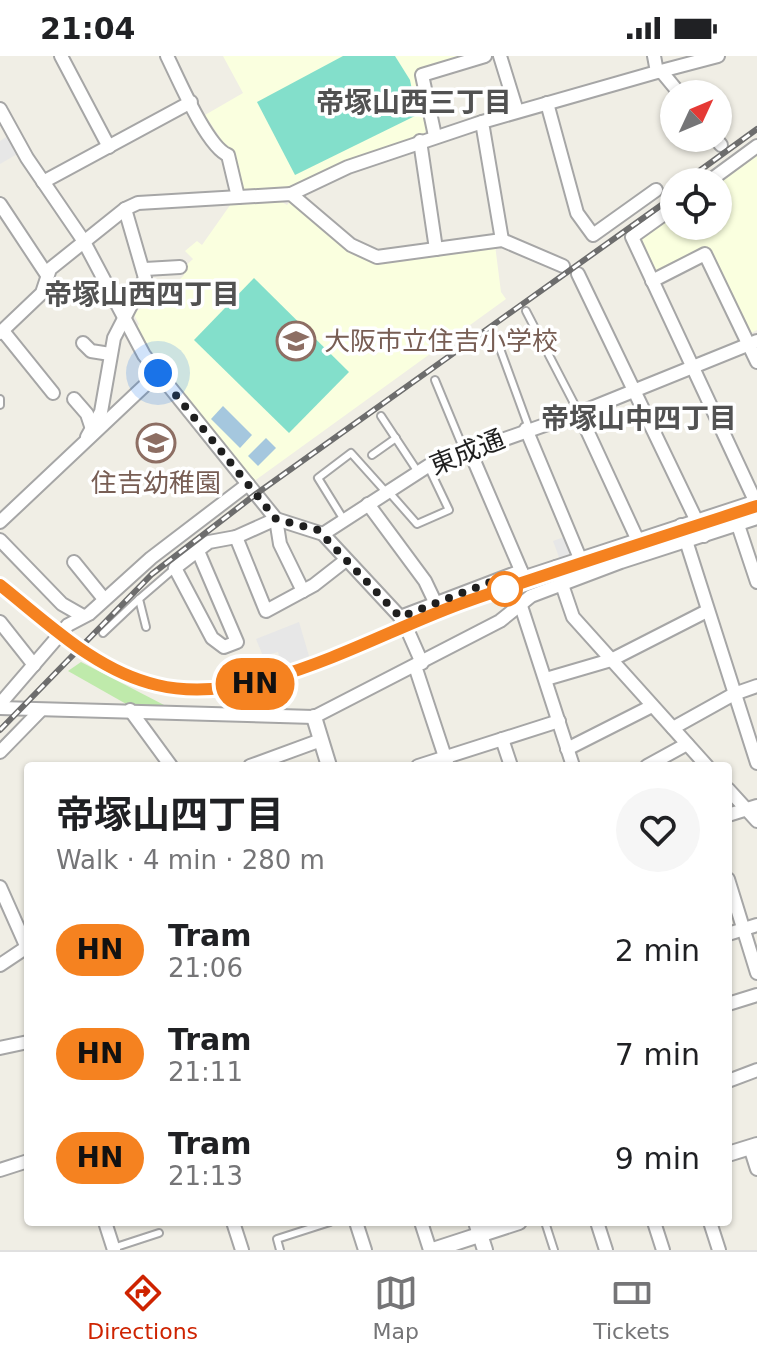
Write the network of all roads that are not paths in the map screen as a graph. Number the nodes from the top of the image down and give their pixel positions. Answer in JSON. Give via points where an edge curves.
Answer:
{"nodes":[{"id":1,"x":61,"y":56,"type":"edge"},
{"id":2,"x":167,"y":56,"type":"edge"},
{"id":3,"x":485,"y":56,"type":"edge"},
{"id":4,"x":500,"y":56,"type":"edge"},
{"id":5,"x":654,"y":56,"type":"edge"},
{"id":6,"x":718,"y":56,"type":"edge"},
{"id":7,"x":659,"y":72,"type":"junction"},
{"id":8,"x":667,"y":80,"type":"edge"},
{"id":9,"x":191,"y":102,"type":"junction"},
{"id":10,"x":547,"y":103,"type":"junction"},
{"id":11,"x":0,"y":109,"type":"edge"},
{"id":12,"x":517,"y":111,"type":"junction"},
{"id":13,"x":482,"y":122,"type":"junction"},
{"id":14,"x":435,"y":136,"type":"junction"},
{"id":15,"x":420,"y":141,"type":"junction"},
{"id":16,"x":757,"y":146,"type":"edge"},
{"id":17,"x":109,"y":147,"type":"junction"},
{"id":18,"x":727,"y":168,"type":"edge"},
{"id":19,"x":43,"y":182,"type":"junction"},
{"id":20,"x":656,"y":190,"type":"dead end"},
{"id":21,"x":291,"y":194,"type":"junction"},
{"id":22,"x":238,"y":197,"type":"junction"},
{"id":23,"x":0,"y":204,"type":"edge"},
{"id":24,"x":125,"y":209,"type":"junction"},
{"id":25,"x":660,"y":217,"type":"edge"},
{"id":26,"x":83,"y":240,"type":"junction"},
{"id":27,"x":502,"y":240,"type":"junction"},
{"id":28,"x":436,"y":249,"type":"junction"},
{"id":29,"x":563,"y":266,"type":"dead end"},
{"id":30,"x":180,"y":267,"type":"dead end"},
{"id":31,"x":145,"y":269,"type":"junction"},
{"id":32,"x":578,"y":274,"type":"dead end"},
{"id":33,"x":47,"y":275,"type":"junction"},
{"id":34,"x":652,"y":281,"type":"junction"},
{"id":35,"x":526,"y":311,"type":"dead end"},
{"id":36,"x":123,"y":321,"type":"junction"},
{"id":37,"x":1,"y":332,"type":"edge"},
{"id":38,"x":495,"y":335,"type":"dead end"},
{"id":39,"x":83,"y":343,"type":"dead end"},
{"id":40,"x":753,"y":343,"type":"edge"},
{"id":41,"x":110,"y":354,"type":"junction"},
{"id":42,"x":757,"y":362,"type":"edge"},
{"id":43,"x":692,"y":366,"type":"junction"},
{"id":44,"x":158,"y":373,"type":"junction"},
{"id":45,"x":435,"y":380,"type":"dead end"},
{"id":46,"x":634,"y":390,"type":"junction"},
{"id":47,"x":53,"y":393,"type":"dead end"},
{"id":48,"x":74,"y":399,"type":"dead end"},
{"id":49,"x":579,"y":413,"type":"junction"},
{"id":50,"x":381,"y":416,"type":"dead end"},
{"id":51,"x":528,"y":429,"type":"junction"},
{"id":52,"x":89,"y":432,"type":"junction"},
{"id":53,"x":396,"y":438,"type":"junction"},
{"id":54,"x":466,"y":450,"type":"junction"},
{"id":55,"x":372,"y":455,"type":"dead end"},
{"id":56,"x":423,"y":469,"type":"junction"},
{"id":57,"x":248,"y":484,"type":"junction"},
{"id":58,"x":387,"y":491,"type":"junction"},
{"id":59,"x":756,"y":502,"type":"edge"},
{"id":60,"x":368,"y":504,"type":"junction"},
{"id":61,"x":732,"y":508,"type":"junction"},
{"id":62,"x":757,"y":518,"type":"edge"},
{"id":63,"x":276,"y":519,"type":"junction"},
{"id":64,"x":697,"y":519,"type":"junction"},
{"id":65,"x":344,"y":520,"type":"junction"},
{"id":66,"x":0,"y":522,"type":"edge"},
{"id":67,"x":738,"y":524,"type":"junction"},
{"id":68,"x":681,"y":525,"type":"junction"},
{"id":69,"x":323,"y":534,"type":"junction"},
{"id":70,"x":704,"y":536,"type":"junction"},
{"id":71,"x":236,"y":537,"type":"junction"},
{"id":72,"x":638,"y":539,"type":"junction"},
{"id":73,"x":0,"y":540,"type":"edge"},
{"id":74,"x":687,"y":542,"type":"junction"},
{"id":75,"x":198,"y":551,"type":"junction"},
{"id":76,"x":644,"y":555,"type":"junction"},
{"id":77,"x":581,"y":558,"type":"junction"},
{"id":78,"x":346,"y":560,"type":"junction"},
{"id":79,"x":74,"y":562,"type":"dead end"},
{"id":80,"x":556,"y":567,"type":"junction"},
{"id":81,"x":175,"y":568,"type":"junction"},
{"id":82,"x":523,"y":574,"type":"junction"},
{"id":83,"x":586,"y":574,"type":"junction"},
{"id":84,"x":757,"y":582,"type":"edge"},
{"id":85,"x":562,"y":583,"type":"junction"},
{"id":86,"x":303,"y":591,"type":"junction"},
{"id":87,"x":531,"y":596,"type":"junction"},
{"id":88,"x":104,"y":599,"type":"junction"},
{"id":89,"x":139,"y":599,"type":"junction"},
{"id":90,"x":435,"y":602,"type":"junction"},
{"id":91,"x":521,"y":606,"type":"junction"},
{"id":92,"x":707,"y":611,"type":"junction"},
{"id":93,"x":83,"y":616,"type":"junction"},
{"id":94,"x":400,"y":617,"type":"junction"},
{"id":95,"x":146,"y":627,"type":"dead end"},
{"id":96,"x":3,"y":629,"type":"edge"},
{"id":97,"x":103,"y":633,"type":"dead end"},
{"id":98,"x":611,"y":660,"type":"junction"},
{"id":99,"x":419,"y":664,"type":"junction"},
{"id":100,"x":34,"y":665,"type":"junction"},
{"id":101,"x":546,"y":679,"type":"junction"},
{"id":102,"x":757,"y":686,"type":"edge"},
{"id":103,"x":734,"y":694,"type":"junction"},
{"id":104,"x":0,"y":706,"type":"edge"},
{"id":105,"x":652,"y":706,"type":"junction"},
{"id":106,"x":130,"y":710,"type":"junction"},
{"id":107,"x":40,"y":711,"type":"junction"},
{"id":108,"x":314,"y":717,"type":"junction"},
{"id":109,"x":559,"y":721,"type":"junction"},
{"id":110,"x":673,"y":728,"type":"junction"},
{"id":111,"x":502,"y":739,"type":"junction"},
{"id":112,"x":321,"y":740,"type":"junction"},
{"id":113,"x":687,"y":744,"type":"junction"},
{"id":114,"x":567,"y":749,"type":"junction"},
{"id":115,"x":0,"y":752,"type":"edge"},
{"id":116,"x":168,"y":762,"type":"edge"},
{"id":117,"x":261,"y":762,"type":"edge"},
{"id":118,"x":328,"y":762,"type":"edge"},
{"id":119,"x":447,"y":762,"type":"edge"},
{"id":120,"x":510,"y":762,"type":"edge"},
{"id":121,"x":572,"y":762,"type":"edge"},
{"id":122,"x":654,"y":762,"type":"edge"},
{"id":123,"x":703,"y":762,"type":"edge"},
{"id":124,"x":757,"y":763,"type":"edge"},
{"id":125,"x":732,"y":792,"type":"edge"},
{"id":126,"x":751,"y":807,"type":"edge"},
{"id":127,"x":732,"y":814,"type":"edge"},
{"id":128,"x":757,"y":821,"type":"edge"},
{"id":129,"x":0,"y":887,"type":"edge"},
{"id":130,"x":732,"y":887,"type":"edge"},
{"id":131,"x":751,"y":927,"type":"edge"},
{"id":132,"x":24,"y":939,"type":"edge"},
{"id":133,"x":24,"y":950,"type":"edge"},
{"id":134,"x":0,"y":965,"type":"edge"},
{"id":135,"x":757,"y":973,"type":"edge"},
{"id":136,"x":757,"y":995,"type":"edge"},
{"id":137,"x":732,"y":1003,"type":"edge"},
{"id":138,"x":24,"y":1043,"type":"edge"},
{"id":139,"x":0,"y":1048,"type":"edge"},
{"id":140,"x":757,"y":1070,"type":"edge"},
{"id":141,"x":732,"y":1079,"type":"edge"},
{"id":142,"x":753,"y":1146,"type":"edge"},
{"id":143,"x":732,"y":1153,"type":"edge"},
{"id":144,"x":24,"y":1162,"type":"edge"},
{"id":145,"x":757,"y":1169,"type":"edge"},
{"id":146,"x":0,"y":1170,"type":"edge"},
{"id":147,"x":106,"y":1226,"type":"edge"},
{"id":148,"x":234,"y":1226,"type":"edge"},
{"id":149,"x":318,"y":1226,"type":"edge"},
{"id":150,"x":357,"y":1226,"type":"edge"},
{"id":151,"x":423,"y":1226,"type":"edge"},
{"id":152,"x":546,"y":1226,"type":"edge"},
{"id":153,"x":598,"y":1226,"type":"edge"},
{"id":154,"x":655,"y":1226,"type":"edge"},
{"id":155,"x":711,"y":1226,"type":"edge"},
{"id":156,"x":478,"y":1229,"type":"edge"},
{"id":157,"x":159,"y":1233,"type":"dead end"},
{"id":158,"x":114,"y":1249,"type":"edge"},
{"id":159,"x":242,"y":1250,"type":"edge"},
{"id":160,"x":280,"y":1250,"type":"edge"},
{"id":161,"x":365,"y":1250,"type":"edge"},
{"id":162,"x":432,"y":1250,"type":"edge"},
{"id":163,"x":485,"y":1250,"type":"edge"},
{"id":164,"x":554,"y":1250,"type":"edge"},
{"id":165,"x":606,"y":1250,"type":"edge"},
{"id":166,"x":663,"y":1250,"type":"edge"},
{"id":167,"x":719,"y":1250,"type":"edge"}],
"edges":[{"from":1,"to":17,"type":"street"},
{"from":2,"to":9,"type":"street"},
{"from":3,"to":14,"type":"street","via":[[422,75]]},
{"from":4,"to":12,"type":"street"},
{"from":5,"to":7,"type":"street"},
{"from":6,"to":7,"type":"street"},
{"from":7,"to":8,"type":"street"},
{"from":7,"to":10,"type":"street"},
{"from":9,"to":17,"type":"street"},
{"from":9,"to":22,"type":"street","via":[[221,152],[228,155]]},
{"from":10,"to":12,"type":"street"},
{"from":10,"to":20,"type":"street","via":[[577,213],[593,235]]},
{"from":11,"to":19,"type":"street"},
{"from":12,"to":13,"type":"street"},
{"from":13,"to":14,"type":"street"},
{"from":13,"to":27,"type":"street"},
{"from":14,"to":15,"type":"street"},
{"from":15,"to":21,"type":"street"},
{"from":15,"to":28,"type":"street"},
{"from":16,"to":18,"type":"street"},
{"from":17,"to":19,"type":"street"},
{"from":19,"to":26,"type":"street"},
{"from":21,"to":22,"type":"street"},
{"from":21,"to":28,"type":"street","via":[[351,245],[377,257]]},
{"from":22,"to":24,"type":"street","via":[[138,203]]},
{"from":23,"to":33,"type":"street"},
{"from":24,"to":26,"type":"street"},
{"from":24,"to":31,"type":"street"},
{"from":25,"to":34,"type":"street","via":[[632,237]]},
{"from":26,"to":33,"type":"street"},
{"from":26,"to":36,"type":"street"},
{"from":27,"to":28,"type":"street"},
{"from":27,"to":29,"type":"street"},
{"from":30,"to":31,"type":"street"},
{"from":31,"to":36,"type":"street"},
{"from":32,"to":46,"type":"street"},
{"from":33,"to":37,"type":"street","via":[[42,293]]},
{"from":34,"to":40,"type":"street","via":[[705,254]]},
{"from":34,"to":43,"type":"street"},
{"from":35,"to":49,"type":"lane"},
{"from":36,"to":41,"type":"street"},
{"from":36,"to":44,"type":"street"},
{"from":37,"to":47,"type":"street"},
{"from":38,"to":51,"type":"lane"},
{"from":39,"to":41,"type":"street","via":[[91,351]]},
{"from":40,"to":42,"type":"street"},
{"from":40,"to":43,"type":"street","name":"東成通"},
{"from":41,"to":52,"type":"street","via":[[101,412]]},
{"from":43,"to":46,"type":"street","name":"東成通"},
{"from":43,"to":59,"type":"street"},
{"from":44,"to":52,"type":"street"},
{"from":44,"to":57,"type":"street"},
{"from":45,"to":54,"type":"lane"},
{"from":46,"to":49,"type":"street","name":"東成通"},
{"from":46,"to":64,"type":"street"},
{"from":48,"to":52,"type":"street","via":[[87,414]]},
{"from":49,"to":51,"type":"street","name":"東成通"},
{"from":49,"to":72,"type":"street"},
{"from":50,"to":53,"type":"lane"},
{"from":51,"to":54,"type":"street","name":"東成通"},
{"from":51,"to":77,"type":"street"},
{"from":52,"to":66,"type":"street"},
{"from":53,"to":55,"type":"lane"},
{"from":53,"to":56,"type":"lane"},
{"from":54,"to":56,"type":"street","name":"東成通"},
{"from":54,"to":82,"type":"street"},
{"from":56,"to":58,"type":"street","name":"東成通"},
{"from":56,"to":58,"type":"lane","via":[[449,510],[417,524]]},
{"from":57,"to":63,"type":"street"},
{"from":57,"to":88,"type":"street"},
{"from":58,"to":60,"type":"street","name":"東成通"},
{"from":58,"to":65,"type":"lane","via":[[351,453],[318,478]]},
{"from":59,"to":61,"type":"street"},
{"from":60,"to":65,"type":"street","name":"東成通"},
{"from":60,"to":90,"type":"street"},
{"from":61,"to":64,"type":"street"},
{"from":61,"to":67,"type":"street"},
{"from":62,"to":67,"type":"street"},
{"from":63,"to":69,"type":"street"},
{"from":63,"to":71,"type":"street"},
{"from":63,"to":86,"type":"street","via":[[280,544]]},
{"from":64,"to":68,"type":"street"},
{"from":64,"to":70,"type":"street"},
{"from":65,"to":69,"type":"street","name":"東成通"},
{"from":67,"to":70,"type":"street"},
{"from":67,"to":84,"type":"street"},
{"from":68,"to":72,"type":"street"},
{"from":68,"to":74,"type":"street"},
{"from":69,"to":78,"type":"street"},
{"from":70,"to":74,"type":"street"},
{"from":71,"to":75,"type":"street","via":[[209,542]]},
{"from":71,"to":86,"type":"street","via":[[266,611]]},
{"from":72,"to":76,"type":"street"},
{"from":72,"to":77,"type":"street"},
{"from":73,"to":93,"type":"street","via":[[62,604]]},
{"from":74,"to":76,"type":"street"},
{"from":74,"to":92,"type":"street"},
{"from":75,"to":81,"type":"street"},
{"from":75,"to":81,"type":"street","via":[[237,642],[224,647],[212,638]]},
{"from":76,"to":83,"type":"street"},
{"from":77,"to":80,"type":"street"},
{"from":77,"to":83,"type":"street"},
{"from":78,"to":86,"type":"street"},
{"from":78,"to":94,"type":"street"},
{"from":79,"to":88,"type":"street"},
{"from":80,"to":82,"type":"street"},
{"from":80,"to":85,"type":"street"},
{"from":81,"to":89,"type":"lane"},
{"from":82,"to":87,"type":"street"},
{"from":82,"to":90,"type":"street"},
{"from":83,"to":85,"type":"street"},
{"from":85,"to":87,"type":"street"},
{"from":85,"to":98,"type":"street","via":[[573,617]]},
{"from":87,"to":91,"type":"street"},
{"from":88,"to":93,"type":"street"},
{"from":89,"to":95,"type":"lane"},
{"from":89,"to":97,"type":"lane"},
{"from":90,"to":94,"type":"street"},
{"from":91,"to":99,"type":"street"},
{"from":91,"to":101,"type":"street"},
{"from":92,"to":98,"type":"street"},
{"from":92,"to":103,"type":"street"},
{"from":93,"to":100,"type":"street","via":[[68,625]]},
{"from":94,"to":99,"type":"street"},
{"from":96,"to":100,"type":"street"},
{"from":98,"to":101,"type":"street"},
{"from":98,"to":105,"type":"street"},
{"from":99,"to":108,"type":"street"},
{"from":99,"to":119,"type":"street"},
{"from":100,"to":104,"type":"street"},
{"from":101,"to":109,"type":"street"},
{"from":102,"to":103,"type":"street"},
{"from":103,"to":110,"type":"street"},
{"from":103,"to":124,"type":"street"},
{"from":104,"to":107,"type":"street"},
{"from":105,"to":110,"type":"street"},
{"from":105,"to":114,"type":"street"},
{"from":106,"to":107,"type":"street"},
{"from":106,"to":108,"type":"street"},
{"from":106,"to":116,"type":"street"},
{"from":107,"to":115,"type":"street"},
{"from":108,"to":112,"type":"street"},
{"from":109,"to":111,"type":"street"},
{"from":109,"to":114,"type":"street"},
{"from":110,"to":113,"type":"street"},
{"from":111,"to":119,"type":"street"},
{"from":111,"to":120,"type":"street"},
{"from":112,"to":117,"type":"street"},
{"from":112,"to":118,"type":"street"},
{"from":113,"to":122,"type":"street"},
{"from":113,"to":123,"type":"street"},
{"from":114,"to":121,"type":"street"},
{"from":125,"to":126,"type":"street"},
{"from":126,"to":127,"type":"street"},
{"from":126,"to":128,"type":"street"},
{"from":129,"to":132,"type":"street"},
{"from":130,"to":131,"type":"street"},
{"from":131,"to":135,"type":"street"},
{"from":133,"to":134,"type":"street"},
{"from":136,"to":137,"type":"street"},
{"from":138,"to":139,"type":"street"},
{"from":140,"to":141,"type":"street"},
{"from":142,"to":143,"type":"street"},
{"from":142,"to":145,"type":"street"},
{"from":144,"to":146,"type":"street"},
{"from":147,"to":158,"type":"street"},
{"from":148,"to":159,"type":"street"},
{"from":149,"to":160,"type":"lane","via":[[277,1239]]},
{"from":150,"to":161,"type":"street"},
{"from":151,"to":162,"type":"street"},
{"from":152,"to":164,"type":"lane"},
{"from":153,"to":165,"type":"street"},
{"from":154,"to":166,"type":"street"},
{"from":155,"to":167,"type":"street"},
{"from":156,"to":162,"type":"street"},
{"from":156,"to":163,"type":"street"},
{"from":157,"to":158,"type":"lane"}]}
